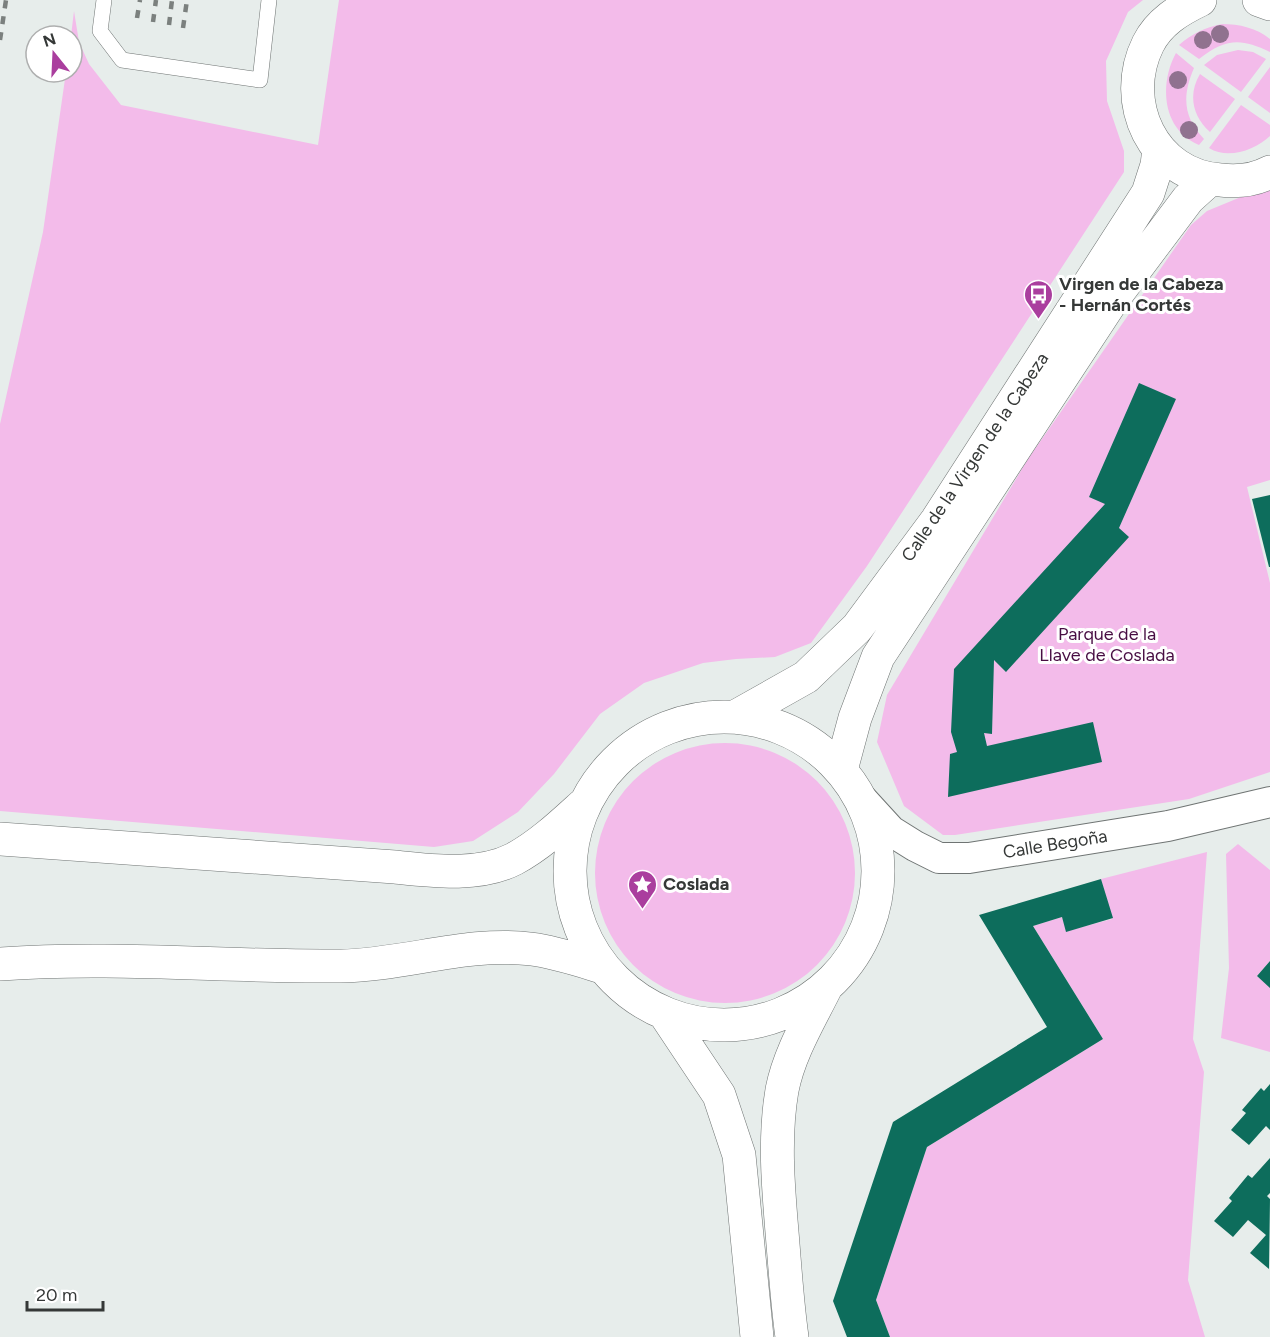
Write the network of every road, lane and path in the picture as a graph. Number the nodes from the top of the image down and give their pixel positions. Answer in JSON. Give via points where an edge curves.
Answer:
{"nodes":[{"id":1,"x":104,"y":0,"type":"edge"},
{"id":2,"x":269,"y":0,"type":"edge"},
{"id":3,"x":1200,"y":0,"type":"edge"},
{"id":4,"x":1159,"y":149,"type":"junction"},
{"id":5,"x":1270,"y":172,"type":"edge"},
{"id":6,"x":1209,"y":180,"type":"junction"},
{"id":7,"x":735,"y":717,"type":"junction"},
{"id":8,"x":850,"y":782,"type":"junction"},
{"id":9,"x":1270,"y":802,"type":"edge"},
{"id":10,"x":585,"y":804,"type":"junction"},
{"id":11,"x":0,"y":839,"type":"edge"},
{"id":12,"x":0,"y":964,"type":"edge"},
{"id":13,"x":602,"y":967,"type":"junction"},
{"id":14,"x":826,"y":986,"type":"junction"},
{"id":15,"x":665,"y":1014,"type":"junction"},
{"id":16,"x":758,"y":1337,"type":"edge"},
{"id":17,"x":792,"y":1337,"type":"edge"}],
"edges":[{"from":1,"to":2,"type":"lane","via":[[100,31],[122,60],[260,80]]},
{"from":3,"to":4,"type":"main road","via":[[1163,23],[1140,63],[1136,85],[1138,108]]},
{"from":4,"to":6,"type":"main road","via":[[1173,163]]},
{"from":4,"to":7,"type":"main road","name":"Calle de la Virgen de la Cabeza","via":[[1148,193],[937,520],[863,619],[806,677]]},
{"from":5,"to":6,"type":"main road","via":[[1236,181]]},
{"from":6,"to":8,"type":"main road","name":"Calle de la Virgen de la Cabeza","via":[[1188,199],[1113,299],[878,657],[855,718]]},
{"from":7,"to":8,"type":"main road","via":[[774,725],[810,743]]},
{"from":7,"to":10,"type":"main road","via":[[689,721],[646,737],[610,766]]},
{"from":8,"to":9,"type":"street","name":"Calle Begoña","via":[[891,831],[939,858],[969,858],[1168,826]]},
{"from":8,"to":14,"type":"main road","via":[[874,834],[878,876],[872,917],[854,955]]},
{"from":10,"to":11,"type":"main road","via":[[513,859],[492,867],[444,872]]},
{"from":10,"to":13,"type":"main road","via":[[571,845],[570,888],[580,930]]},
{"from":12,"to":13,"type":"main road","via":[[130,960],[266,967],[356,966],[475,949],[521,948]]},
{"from":13,"to":15,"type":"main road","via":[[631,995]]},
{"from":14,"to":15,"type":"main road","via":[[790,1010],[750,1023],[707,1024]]},
{"from":14,"to":17,"type":"main road","via":[[788,1071],[776,1138]]},
{"from":15,"to":16,"type":"main road","via":[[719,1095],[739,1155]]}]}
